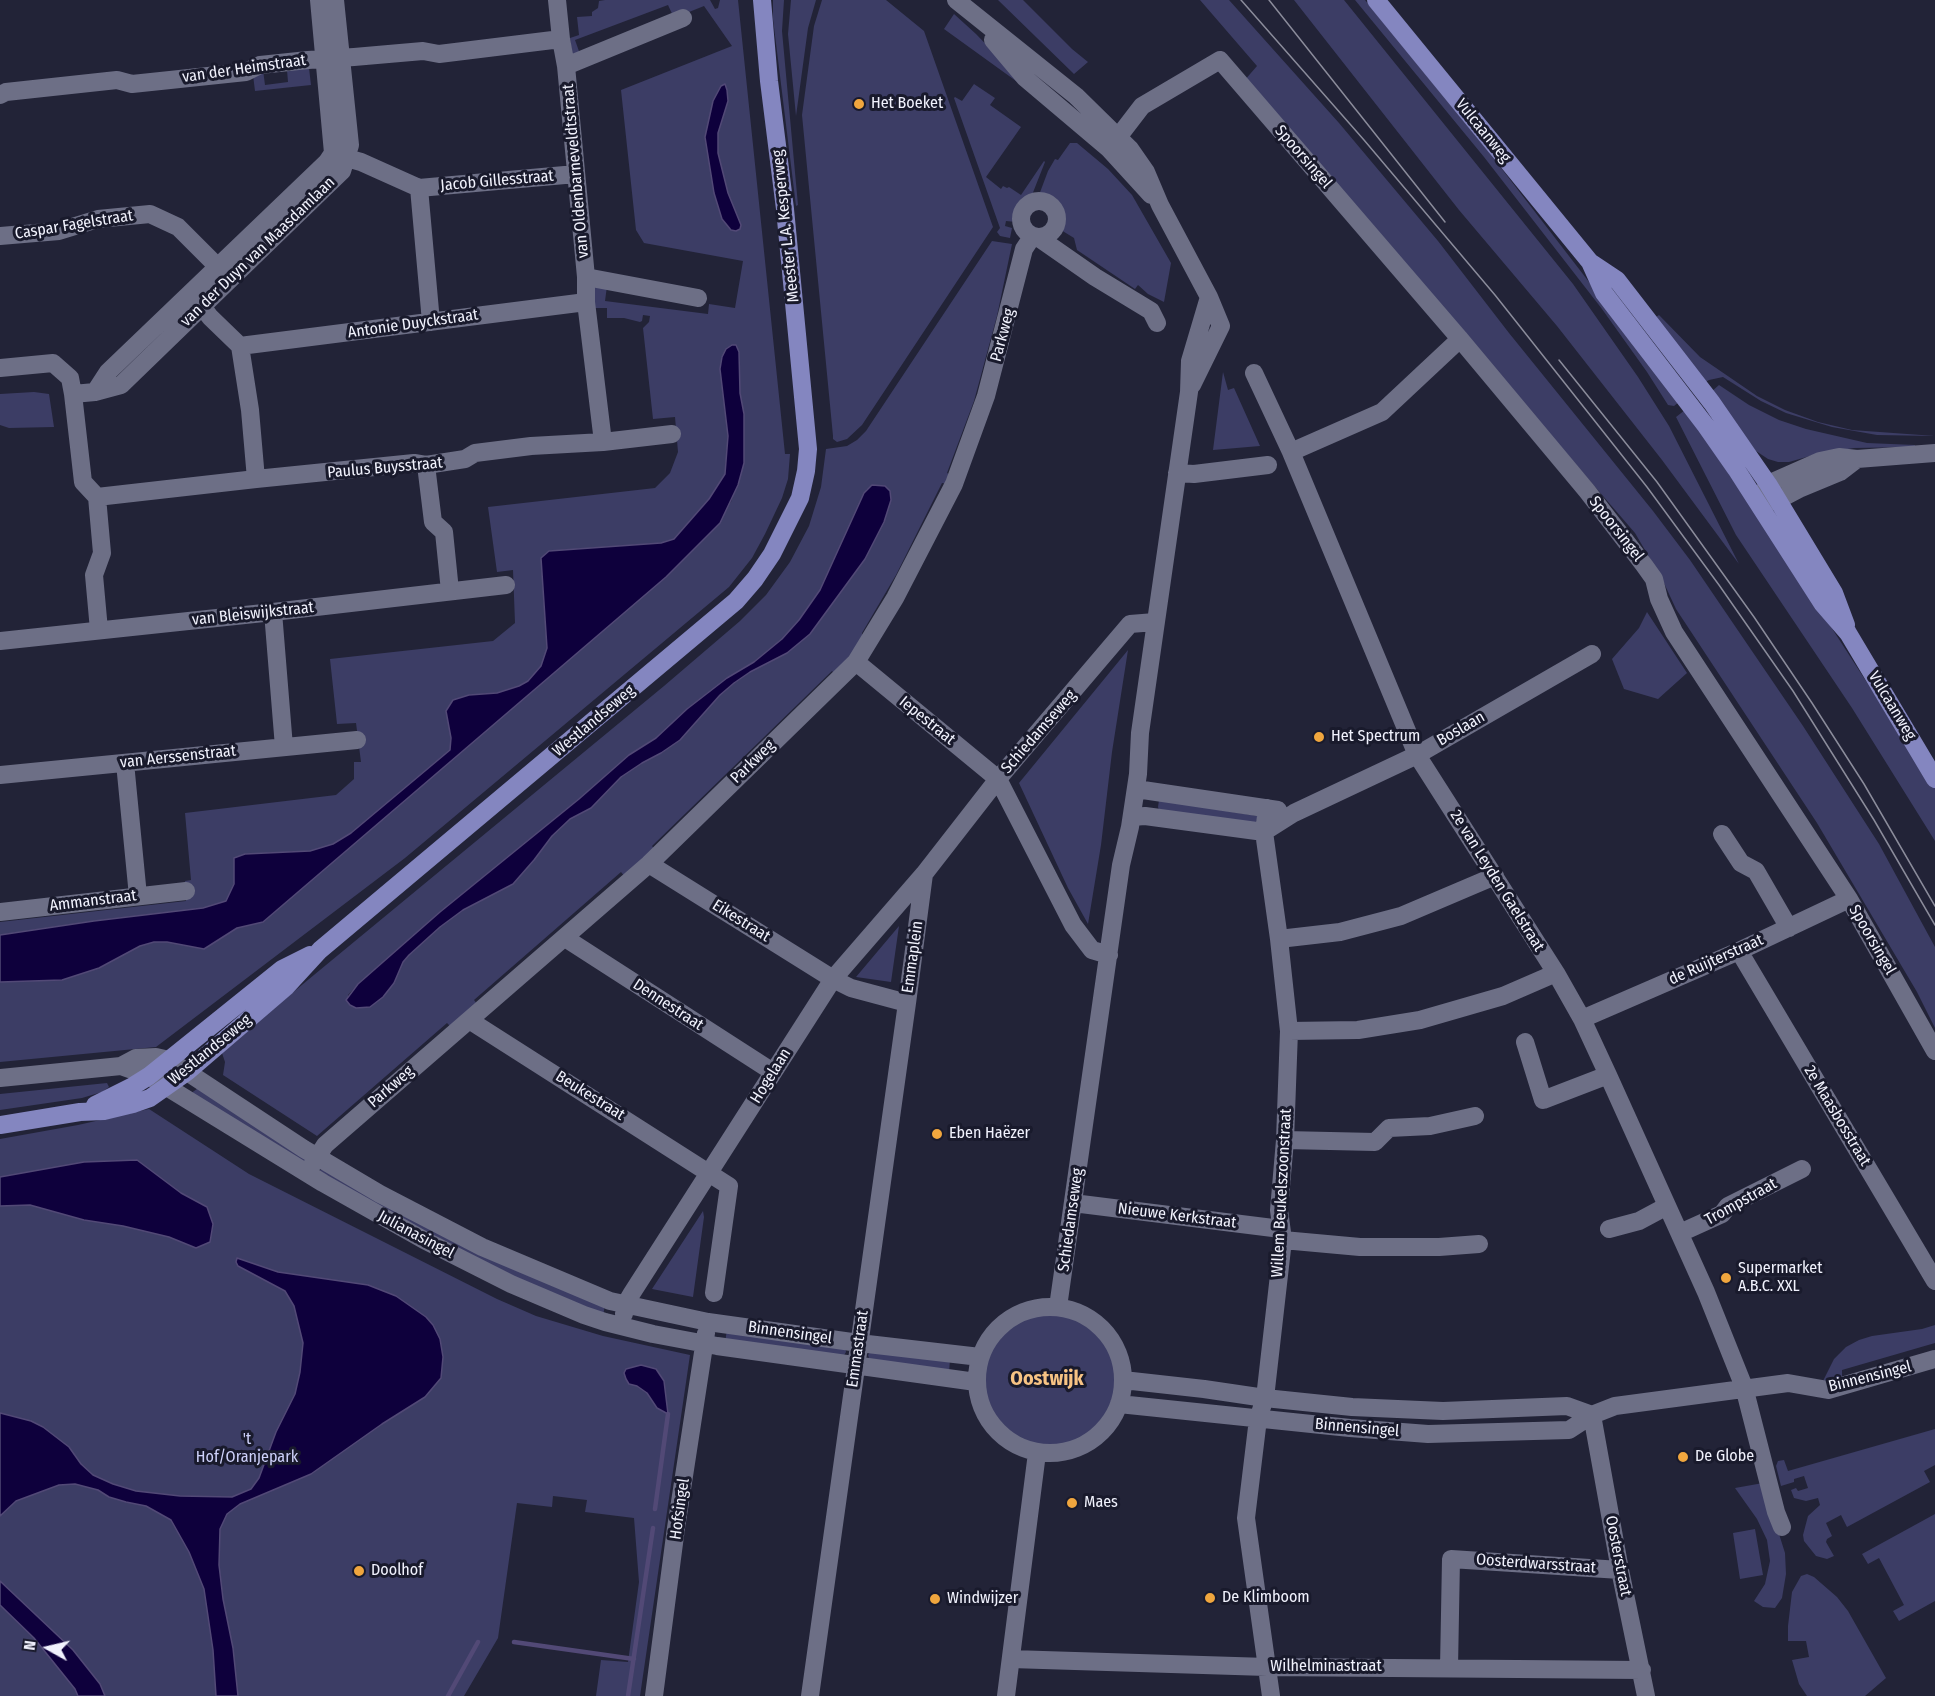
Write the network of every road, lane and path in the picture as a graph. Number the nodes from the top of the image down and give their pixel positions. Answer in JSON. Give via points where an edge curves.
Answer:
{"nodes":[{"id":1,"x":319,"y":0,"type":"edge"},
{"id":2,"x":335,"y":0,"type":"edge"},
{"id":3,"x":557,"y":0,"type":"edge"},
{"id":4,"x":1376,"y":0,"type":"edge"},
{"id":5,"x":763,"y":1,"type":"edge"},
{"id":6,"x":960,"y":4,"type":"edge"},
{"id":7,"x":683,"y":18,"type":"dead end"},
{"id":8,"x":561,"y":39,"type":"junction"},
{"id":9,"x":333,"y":58,"type":"junction"},
{"id":10,"x":566,"y":66,"type":"junction"},
{"id":11,"x":0,"y":94,"type":"edge"},
{"id":12,"x":1076,"y":96,"type":"junction"},
{"id":13,"x":1058,"y":105,"type":"junction"},
{"id":14,"x":1113,"y":143,"type":"junction"},
{"id":15,"x":340,"y":156,"type":"junction"},
{"id":16,"x":576,"y":174,"type":"junction"},
{"id":17,"x":419,"y":188,"type":"junction"},
{"id":18,"x":0,"y":236,"type":"edge"},
{"id":19,"x":1590,"y":262,"type":"junction"},
{"id":20,"x":225,"y":273,"type":"junction"},
{"id":21,"x":586,"y":277,"type":"junction"},
{"id":22,"x":698,"y":298,"type":"dead end"},
{"id":23,"x":197,"y":299,"type":"junction"},
{"id":24,"x":586,"y":302,"type":"junction"},
{"id":25,"x":430,"y":321,"type":"junction"},
{"id":26,"x":1157,"y":323,"type":"dead end"},
{"id":27,"x":1460,"y":339,"type":"junction"},
{"id":28,"x":240,"y":346,"type":"junction"},
{"id":29,"x":0,"y":368,"type":"edge"},
{"id":30,"x":1254,"y":373,"type":"dead end"},
{"id":31,"x":73,"y":394,"type":"junction"},
{"id":32,"x":672,"y":434,"type":"dead end"},
{"id":33,"x":603,"y":442,"type":"junction"},
{"id":34,"x":808,"y":449,"type":"joint"},
{"id":35,"x":1291,"y":452,"type":"junction"},
{"id":36,"x":1935,"y":453,"type":"edge"},
{"id":37,"x":1857,"y":459,"type":"junction"},
{"id":38,"x":426,"y":465,"type":"junction"},
{"id":39,"x":1268,"y":465,"type":"dead end"},
{"id":40,"x":1177,"y":473,"type":"junction"},
{"id":41,"x":256,"y":479,"type":"junction"},
{"id":42,"x":1768,"y":484,"type":"junction"},
{"id":43,"x":96,"y":497,"type":"junction"},
{"id":44,"x":1778,"y":500,"type":"junction"},
{"id":45,"x":1757,"y":503,"type":"junction"},
{"id":46,"x":506,"y":585,"type":"dead end"},
{"id":47,"x":450,"y":591,"type":"junction"},
{"id":48,"x":273,"y":612,"type":"junction"},
{"id":49,"x":1155,"y":622,"type":"junction"},
{"id":50,"x":99,"y":630,"type":"junction"},
{"id":51,"x":1848,"y":633,"type":"junction"},
{"id":52,"x":0,"y":640,"type":"edge"},
{"id":53,"x":1592,"y":654,"type":"dead end"},
{"id":54,"x":856,"y":662,"type":"junction"},
{"id":55,"x":357,"y":740,"type":"dead end"},
{"id":56,"x":284,"y":747,"type":"junction"},
{"id":57,"x":1417,"y":755,"type":"junction"},
{"id":58,"x":124,"y":763,"type":"junction"},
{"id":59,"x":0,"y":776,"type":"edge"},
{"id":60,"x":998,"y":779,"type":"junction"},
{"id":61,"x":1935,"y":779,"type":"edge"},
{"id":62,"x":1136,"y":789,"type":"junction"},
{"id":63,"x":1267,"y":808,"type":"junction"},
{"id":64,"x":1294,"y":813,"type":"junction"},
{"id":65,"x":1132,"y":817,"type":"junction"},
{"id":66,"x":1264,"y":832,"type":"junction"},
{"id":67,"x":1722,"y":834,"type":"dead end"},
{"id":68,"x":649,"y":864,"type":"junction"},
{"id":69,"x":924,"y":874,"type":"junction"},
{"id":70,"x":1495,"y":876,"type":"junction"},
{"id":71,"x":186,"y":891,"type":"dead end"},
{"id":72,"x":138,"y":896,"type":"junction"},
{"id":73,"x":1849,"y":899,"type":"junction"},
{"id":74,"x":0,"y":912,"type":"edge"},
{"id":75,"x":1789,"y":927,"type":"junction"},
{"id":76,"x":565,"y":938,"type":"junction"},
{"id":77,"x":1279,"y":939,"type":"junction"},
{"id":78,"x":320,"y":950,"type":"junction"},
{"id":79,"x":1739,"y":951,"type":"junction"},
{"id":80,"x":1100,"y":952,"type":"junction"},
{"id":81,"x":1556,"y":973,"type":"junction"},
{"id":82,"x":833,"y":979,"type":"junction"},
{"id":83,"x":907,"y":1003,"type":"junction"},
{"id":84,"x":469,"y":1020,"type":"junction"},
{"id":85,"x":1582,"y":1020,"type":"junction"},
{"id":86,"x":1289,"y":1031,"type":"junction"},
{"id":87,"x":1525,"y":1042,"type":"dead end"},
{"id":88,"x":1935,"y":1051,"type":"edge"},
{"id":89,"x":170,"y":1060,"type":"junction"},
{"id":90,"x":120,"y":1066,"type":"junction"},
{"id":91,"x":187,"y":1072,"type":"junction"},
{"id":92,"x":772,"y":1072,"type":"junction"},
{"id":93,"x":1608,"y":1075,"type":"junction"},
{"id":94,"x":149,"y":1076,"type":"junction"},
{"id":95,"x":0,"y":1078,"type":"edge"},
{"id":96,"x":167,"y":1086,"type":"junction"},
{"id":97,"x":80,"y":1112,"type":"junction"},
{"id":98,"x":1475,"y":1116,"type":"dead end"},
{"id":99,"x":0,"y":1125,"type":"edge"},
{"id":100,"x":1285,"y":1140,"type":"junction"},
{"id":101,"x":318,"y":1157,"type":"junction"},
{"id":102,"x":1802,"y":1169,"type":"dead end"},
{"id":103,"x":307,"y":1173,"type":"junction"},
{"id":104,"x":711,"y":1173,"type":"junction"},
{"id":105,"x":1073,"y":1203,"type":"junction"},
{"id":106,"x":1667,"y":1206,"type":"junction"},
{"id":107,"x":1609,"y":1229,"type":"dead end"},
{"id":108,"x":1680,"y":1233,"type":"junction"},
{"id":109,"x":1282,"y":1235,"type":"junction"},
{"id":110,"x":1479,"y":1244,"type":"dead end"},
{"id":111,"x":1935,"y":1281,"type":"edge"},
{"id":112,"x":714,"y":1293,"type":"dead end"},
{"id":113,"x":625,"y":1305,"type":"junction"},
{"id":114,"x":1058,"y":1307,"type":"junction"},
{"id":115,"x":708,"y":1322,"type":"junction"},
{"id":116,"x":622,"y":1326,"type":"junction"},
{"id":117,"x":859,"y":1343,"type":"junction"},
{"id":118,"x":705,"y":1344,"type":"junction"},
{"id":119,"x":980,"y":1357,"type":"junction"},
{"id":120,"x":1935,"y":1359,"type":"edge"},
{"id":121,"x":855,"y":1365,"type":"junction"},
{"id":122,"x":1123,"y":1380,"type":"junction"},
{"id":123,"x":976,"y":1382,"type":"junction"},
{"id":124,"x":1744,"y":1388,"type":"junction"},
{"id":125,"x":1265,"y":1398,"type":"junction"},
{"id":126,"x":1119,"y":1404,"type":"junction"},
{"id":127,"x":1592,"y":1415,"type":"junction"},
{"id":128,"x":1258,"y":1419,"type":"junction"},
{"id":129,"x":1037,"y":1453,"type":"junction"},
{"id":130,"x":1782,"y":1527,"type":"dead end"},
{"id":131,"x":1620,"y":1569,"type":"junction"},
{"id":132,"x":1011,"y":1659,"type":"junction"},
{"id":133,"x":1267,"y":1667,"type":"junction"},
{"id":134,"x":1449,"y":1668,"type":"junction"},
{"id":135,"x":1642,"y":1670,"type":"junction"},
{"id":136,"x":654,"y":1696,"type":"edge"},
{"id":137,"x":810,"y":1696,"type":"edge"},
{"id":138,"x":1006,"y":1696,"type":"edge"},
{"id":139,"x":1271,"y":1696,"type":"edge"},
{"id":140,"x":1647,"y":1696,"type":"edge"}],
"edges":[{"from":1,"to":9,"type":"street","name":"van der Duyn van Maasdamlaan"},
{"from":2,"to":9,"type":"street","name":"van der Duyn van Maasdamlaan"},
{"from":3,"to":8,"type":"street","name":"van Oldenbarneveldtstraat"},
{"from":4,"to":19,"type":"main road","name":"Vulcaanweg"},
{"from":5,"to":34,"type":"main road","name":"Meester L.A. Kesperweg"},
{"from":6,"to":12,"type":"street"},
{"from":6,"to":13,"type":"street","via":[[1025,78]]},
{"from":7,"to":10,"type":"street","name":"van Oldenbarneveldtstraat"},
{"from":8,"to":9,"type":"street","name":"van der Heimstraat","via":[[439,54],[423,51]]},
{"from":8,"to":10,"type":"street","name":"van Oldenbarneveldtstraat"},
{"from":9,"to":11,"type":"street","name":"van der Heimstraat","via":[[260,65],[246,72],[132,84],[117,80]]},
{"from":9,"to":15,"type":"street","name":"van der Duyn van Maasdamlaan","via":[[350,145]]},
{"from":10,"to":16,"type":"street","name":"van Oldenbarneveldtstraat"},
{"from":12,"to":13,"type":"street"},
{"from":12,"to":14,"type":"street"},
{"from":13,"to":14,"type":"street"},
{"from":14,"to":27,"type":"street","name":"Spoorsingel","via":[[1142,106],[1220,60]]},
{"from":14,"to":40,"type":"street","name":"Schiedamseweg","via":[[1160,205],[1221,326],[1189,392]]},
{"from":15,"to":17,"type":"street","name":"Jacob Gillesstraat"},
{"from":15,"to":20,"type":"street","name":"van der Duyn van Maasdamlaan","via":[[342,171],[327,188]]},
{"from":16,"to":17,"type":"street","name":"Jacob Gillesstraat"},
{"from":16,"to":21,"type":"street","name":"van Oldenbarneveldtstraat"},
{"from":17,"to":25,"type":"street","name":"Jacob Gillesstraat"},
{"from":18,"to":20,"type":"street","name":"Caspar Fagelstraat","via":[[59,231],[98,219],[150,214],[178,227]]},
{"from":19,"to":42,"type":"main road","name":"Vulcaanweg","via":[[1617,280],[1712,403]]},
{"from":19,"to":45,"type":"main road","name":"Vulcaanweg","via":[[1604,292],[1706,426]]},
{"from":20,"to":23,"type":"street","name":"van der Duyn van Maasdamlaan"},
{"from":21,"to":22,"type":"street","name":"van Oldenbarneveldtstraat"},
{"from":21,"to":24,"type":"street","name":"van Oldenbarneveldtstraat"},
{"from":23,"to":28,"type":"street"},
{"from":23,"to":31,"type":"street","name":"van der Duyn van Maasdamlaan","via":[[108,372],[95,392]]},
{"from":24,"to":25,"type":"street","name":"Antonie Duyckstraat"},
{"from":24,"to":33,"type":"street","name":"van Oldenbarneveldtstraat"},
{"from":25,"to":28,"type":"street","name":"Antonie Duyckstraat"},
{"from":26,"to":54,"type":"street","name":"Parkweg","via":[[1150,311],[1035,237],[1024,249],[986,396],[954,484],[896,598]]},
{"from":27,"to":35,"type":"street","via":[[1382,412]]},
{"from":27,"to":73,"type":"street","name":"Spoorsingel","via":[[1644,564],[1654,579],[1674,632]]},
{"from":28,"to":41,"type":"street"},
{"from":29,"to":31,"type":"street","via":[[53,363],[70,378]]},
{"from":30,"to":35,"type":"street","name":"2e van Leyden Gaelstraat"},
{"from":31,"to":43,"type":"street","via":[[83,482]]},
{"from":32,"to":33,"type":"street","name":"Paulus Buysstraat"},
{"from":33,"to":38,"type":"street","name":"Paulus Buysstraat","via":[[475,453],[465,459]]},
{"from":34,"to":78,"type":"main road","name":"Westlandseweg","via":[[800,498],[788,524],[760,571],[736,601]]},
{"from":35,"to":57,"type":"street","name":"2e van Leyden Gaelstraat"},
{"from":36,"to":37,"type":"street"},
{"from":37,"to":42,"type":"street","via":[[1820,461]]},
{"from":37,"to":44,"type":"street","via":[[1840,472]]},
{"from":38,"to":41,"type":"street","name":"Paulus Buysstraat"},
{"from":38,"to":47,"type":"street","via":[[433,522],[444,532]]},
{"from":39,"to":40,"type":"street"},
{"from":40,"to":49,"type":"street","name":"Schiedamseweg"},
{"from":41,"to":43,"type":"street","name":"Paulus Buysstraat"},
{"from":42,"to":44,"type":"main road","name":"Vulcaanweg"},
{"from":42,"to":45,"type":"street"},
{"from":43,"to":50,"type":"street","via":[[102,553],[93,575]]},
{"from":44,"to":45,"type":"street"},
{"from":44,"to":51,"type":"main road","name":"Vulcaanweg","via":[[1834,593]]},
{"from":45,"to":51,"type":"main road","name":"Vulcaanweg","via":[[1822,603]]},
{"from":46,"to":47,"type":"street","name":"van Bleiswijkstraat"},
{"from":47,"to":48,"type":"street","name":"van Bleiswijkstraat"},
{"from":48,"to":50,"type":"street","name":"van Bleiswijkstraat"},
{"from":48,"to":56,"type":"street"},
{"from":49,"to":60,"type":"street","name":"Schiedamseweg","via":[[1130,624]]},
{"from":49,"to":62,"type":"street","name":"Schiedamseweg"},
{"from":50,"to":52,"type":"street","name":"van Bleiswijkstraat"},
{"from":51,"to":61,"type":"main road","name":"Vulcaanweg"},
{"from":53,"to":57,"type":"street","name":"Boslaan"},
{"from":54,"to":60,"type":"street","name":"Iepestraat"},
{"from":54,"to":68,"type":"street","name":"Parkweg"},
{"from":55,"to":56,"type":"street","name":"van Aerssenstraat"},
{"from":56,"to":58,"type":"street","name":"van Aerssenstraat"},
{"from":57,"to":64,"type":"street","name":"Boslaan"},
{"from":57,"to":70,"type":"street","name":"2e van Leyden Gaelstraat"},
{"from":58,"to":59,"type":"street","name":"van Aerssenstraat"},
{"from":58,"to":72,"type":"street"},
{"from":60,"to":69,"type":"street","name":"Emmaplein"},
{"from":60,"to":80,"type":"street","name":"Schiedamseweg","via":[[1073,925]]},
{"from":62,"to":63,"type":"street"},
{"from":62,"to":65,"type":"street","name":"Schiedamseweg"},
{"from":63,"to":64,"type":"street"},
{"from":63,"to":66,"type":"street","name":"Willem Beukelszoonstraat"},
{"from":64,"to":66,"type":"street","name":"Boslaan"},
{"from":65,"to":66,"type":"street"},
{"from":65,"to":80,"type":"street","name":"Schiedamseweg"},
{"from":66,"to":77,"type":"street","name":"Willem Beukelszoonstraat"},
{"from":67,"to":75,"type":"street","via":[[1741,863],[1756,871]]},
{"from":68,"to":76,"type":"street","name":"Parkweg"},
{"from":68,"to":82,"type":"street","name":"Eikestraat"},
{"from":69,"to":82,"type":"street","name":"Emmaplein"},
{"from":69,"to":83,"type":"street","name":"Emmaplein"},
{"from":70,"to":77,"type":"street","via":[[1401,916],[1340,932]]},
{"from":70,"to":81,"type":"street","name":"2e van Leyden Gaelstraat"},
{"from":71,"to":72,"type":"street","name":"Ammanstraat"},
{"from":72,"to":74,"type":"street","name":"Ammanstraat"},
{"from":73,"to":75,"type":"street","name":"de Ruijterstraat"},
{"from":73,"to":88,"type":"street","name":"Spoorsingel"},
{"from":75,"to":79,"type":"street","name":"de Ruijterstraat"},
{"from":76,"to":84,"type":"street","name":"Parkweg"},
{"from":76,"to":92,"type":"street","name":"Dennestraat"},
{"from":77,"to":86,"type":"street","name":"Willem Beukelszoonstraat"},
{"from":78,"to":89,"type":"main road","name":"Westlandseweg","via":[[282,969]]},
{"from":78,"to":91,"type":"main road","name":"Westlandseweg","via":[[286,987]]},
{"from":79,"to":85,"type":"street","name":"de Ruijterstraat"},
{"from":79,"to":111,"type":"street","name":"2e Maasbosstraat"},
{"from":80,"to":105,"type":"street","name":"Schiedamseweg"},
{"from":81,"to":85,"type":"street","name":"2e van Leyden Gaelstraat"},
{"from":81,"to":86,"type":"street","via":[[1503,996],[1420,1020],[1359,1030]]},
{"from":82,"to":83,"type":"street","name":"Emmaplein","via":[[851,988]]},
{"from":82,"to":92,"type":"street","name":"Hogelaan"},
{"from":83,"to":117,"type":"street","name":"Emmastraat"},
{"from":84,"to":101,"type":"street","name":"Parkweg","via":[[325,1145]]},
{"from":84,"to":104,"type":"street","name":"Beukestraat"},
{"from":85,"to":93,"type":"street","name":"2e van Leyden Gaelstraat"},
{"from":86,"to":100,"type":"street","name":"Willem Beukelszoonstraat"},
{"from":87,"to":93,"type":"street","via":[[1543,1100]]},
{"from":89,"to":90,"type":"street","name":"Westlandseweg","via":[[135,1058]]},
{"from":89,"to":91,"type":"street","name":"Julianasingel"},
{"from":89,"to":94,"type":"main road","name":"Westlandseweg"},
{"from":90,"to":94,"type":"street","name":"Westlandseweg"},
{"from":90,"to":95,"type":"street","name":"Westlandseweg"},
{"from":91,"to":96,"type":"main road","name":"Westlandseweg"},
{"from":91,"to":101,"type":"street","name":"Julianasingel"},
{"from":92,"to":104,"type":"street","name":"Hogelaan"},
{"from":93,"to":106,"type":"street","name":"2e van Leyden Gaelstraat"},
{"from":94,"to":96,"type":"street","name":"Julianasingel"},
{"from":94,"to":97,"type":"main road","name":"Westlandseweg"},
{"from":96,"to":97,"type":"main road","name":"Westlandseweg","via":[[133,1104]]},
{"from":96,"to":103,"type":"street","name":"Julianasingel"},
{"from":97,"to":99,"type":"main road","name":"Westlandseweg"},
{"from":98,"to":100,"type":"street","via":[[1389,1128],[1375,1142]]},
{"from":100,"to":109,"type":"street","name":"Willem Beukelszoonstraat","via":[[1279,1210]]},
{"from":101,"to":103,"type":"street","name":"Parkweg"},
{"from":101,"to":113,"type":"street","name":"Julianasingel","via":[[482,1247]]},
{"from":102,"to":108,"type":"street","name":"Trompstraat"},
{"from":103,"to":116,"type":"street","name":"Julianasingel","via":[[511,1284],[584,1315]]},
{"from":104,"to":112,"type":"street","via":[[729,1186]]},
{"from":104,"to":113,"type":"street","name":"Hogelaan"},
{"from":105,"to":109,"type":"street","name":"Nieuwe Kerkstraat"},
{"from":105,"to":114,"type":"street","name":"Schiedamseweg"},
{"from":106,"to":107,"type":"street","via":[[1639,1221]]},
{"from":106,"to":108,"type":"street","name":"2e van Leyden Gaelstraat"},
{"from":108,"to":124,"type":"street","name":"2e van Leyden Gaelstraat"},
{"from":109,"to":110,"type":"street","name":"Nieuwe Kerkstraat","via":[[1359,1247]]},
{"from":109,"to":125,"type":"street","name":"Willem Beukelszoonstraat"},
{"from":113,"to":115,"type":"street","name":"Julianasingel"},
{"from":113,"to":116,"type":"street","name":"Hogelaan"},
{"from":114,"to":119,"type":"street","via":[[1037,1307],[1012,1317],[993,1334]]},
{"from":114,"to":122,"type":"street","via":[[1084,1315],[1103,1330],[1117,1351]]},
{"from":115,"to":117,"type":"street","name":"Binnensingel"},
{"from":115,"to":118,"type":"street","name":"Hofsingel"},
{"from":116,"to":118,"type":"street","name":"Julianasingel"},
{"from":117,"to":119,"type":"street","name":"Binnensingel"},
{"from":117,"to":121,"type":"street","name":"Emmastraat"},
{"from":118,"to":121,"type":"street","name":"Binnensingel"},
{"from":118,"to":136,"type":"street","name":"Hofsingel"},
{"from":119,"to":123,"type":"street"},
{"from":120,"to":124,"type":"street","name":"Binnensingel","via":[[1828,1390],[1788,1383]]},
{"from":121,"to":123,"type":"street","name":"Binnensingel"},
{"from":121,"to":137,"type":"street","name":"Emmastraat"},
{"from":122,"to":125,"type":"street","name":"Binnensingel"},
{"from":122,"to":126,"type":"street"},
{"from":123,"to":129,"type":"street","via":[[982,1409],[996,1430],[1011,1443]]},
{"from":124,"to":127,"type":"street","name":"Binnensingel","via":[[1615,1406]]},
{"from":124,"to":130,"type":"street","name":"2e van Leyden Gaelstraat"},
{"from":125,"to":127,"type":"street","name":"Binnensingel","via":[[1443,1411],[1567,1406]]},
{"from":125,"to":128,"type":"street","name":"Willem Beukelszoonstraat"},
{"from":126,"to":128,"type":"street","name":"Binnensingel"},
{"from":126,"to":129,"type":"street","via":[[1108,1424],[1083,1446],[1061,1453]]},
{"from":127,"to":128,"type":"street","name":"Binnensingel","via":[[1569,1430],[1428,1434]]},
{"from":127,"to":131,"type":"street","name":"Oosterstraat"},
{"from":128,"to":133,"type":"street","name":"Willem Beukelszoonstraat","via":[[1246,1518]]},
{"from":129,"to":132,"type":"street"},
{"from":131,"to":134,"type":"street","name":"Oosterdwarsstraat","via":[[1451,1559]]},
{"from":131,"to":135,"type":"street","name":"Oosterstraat"},
{"from":132,"to":133,"type":"street","name":"Wilhelminastraat"},
{"from":132,"to":138,"type":"street"},
{"from":133,"to":134,"type":"street","name":"Wilhelminastraat"},
{"from":133,"to":139,"type":"street","name":"Willem Beukelszoonstraat"},
{"from":134,"to":135,"type":"street","name":"Wilhelminastraat"},
{"from":135,"to":140,"type":"street","name":"Oosterstraat"}]}
